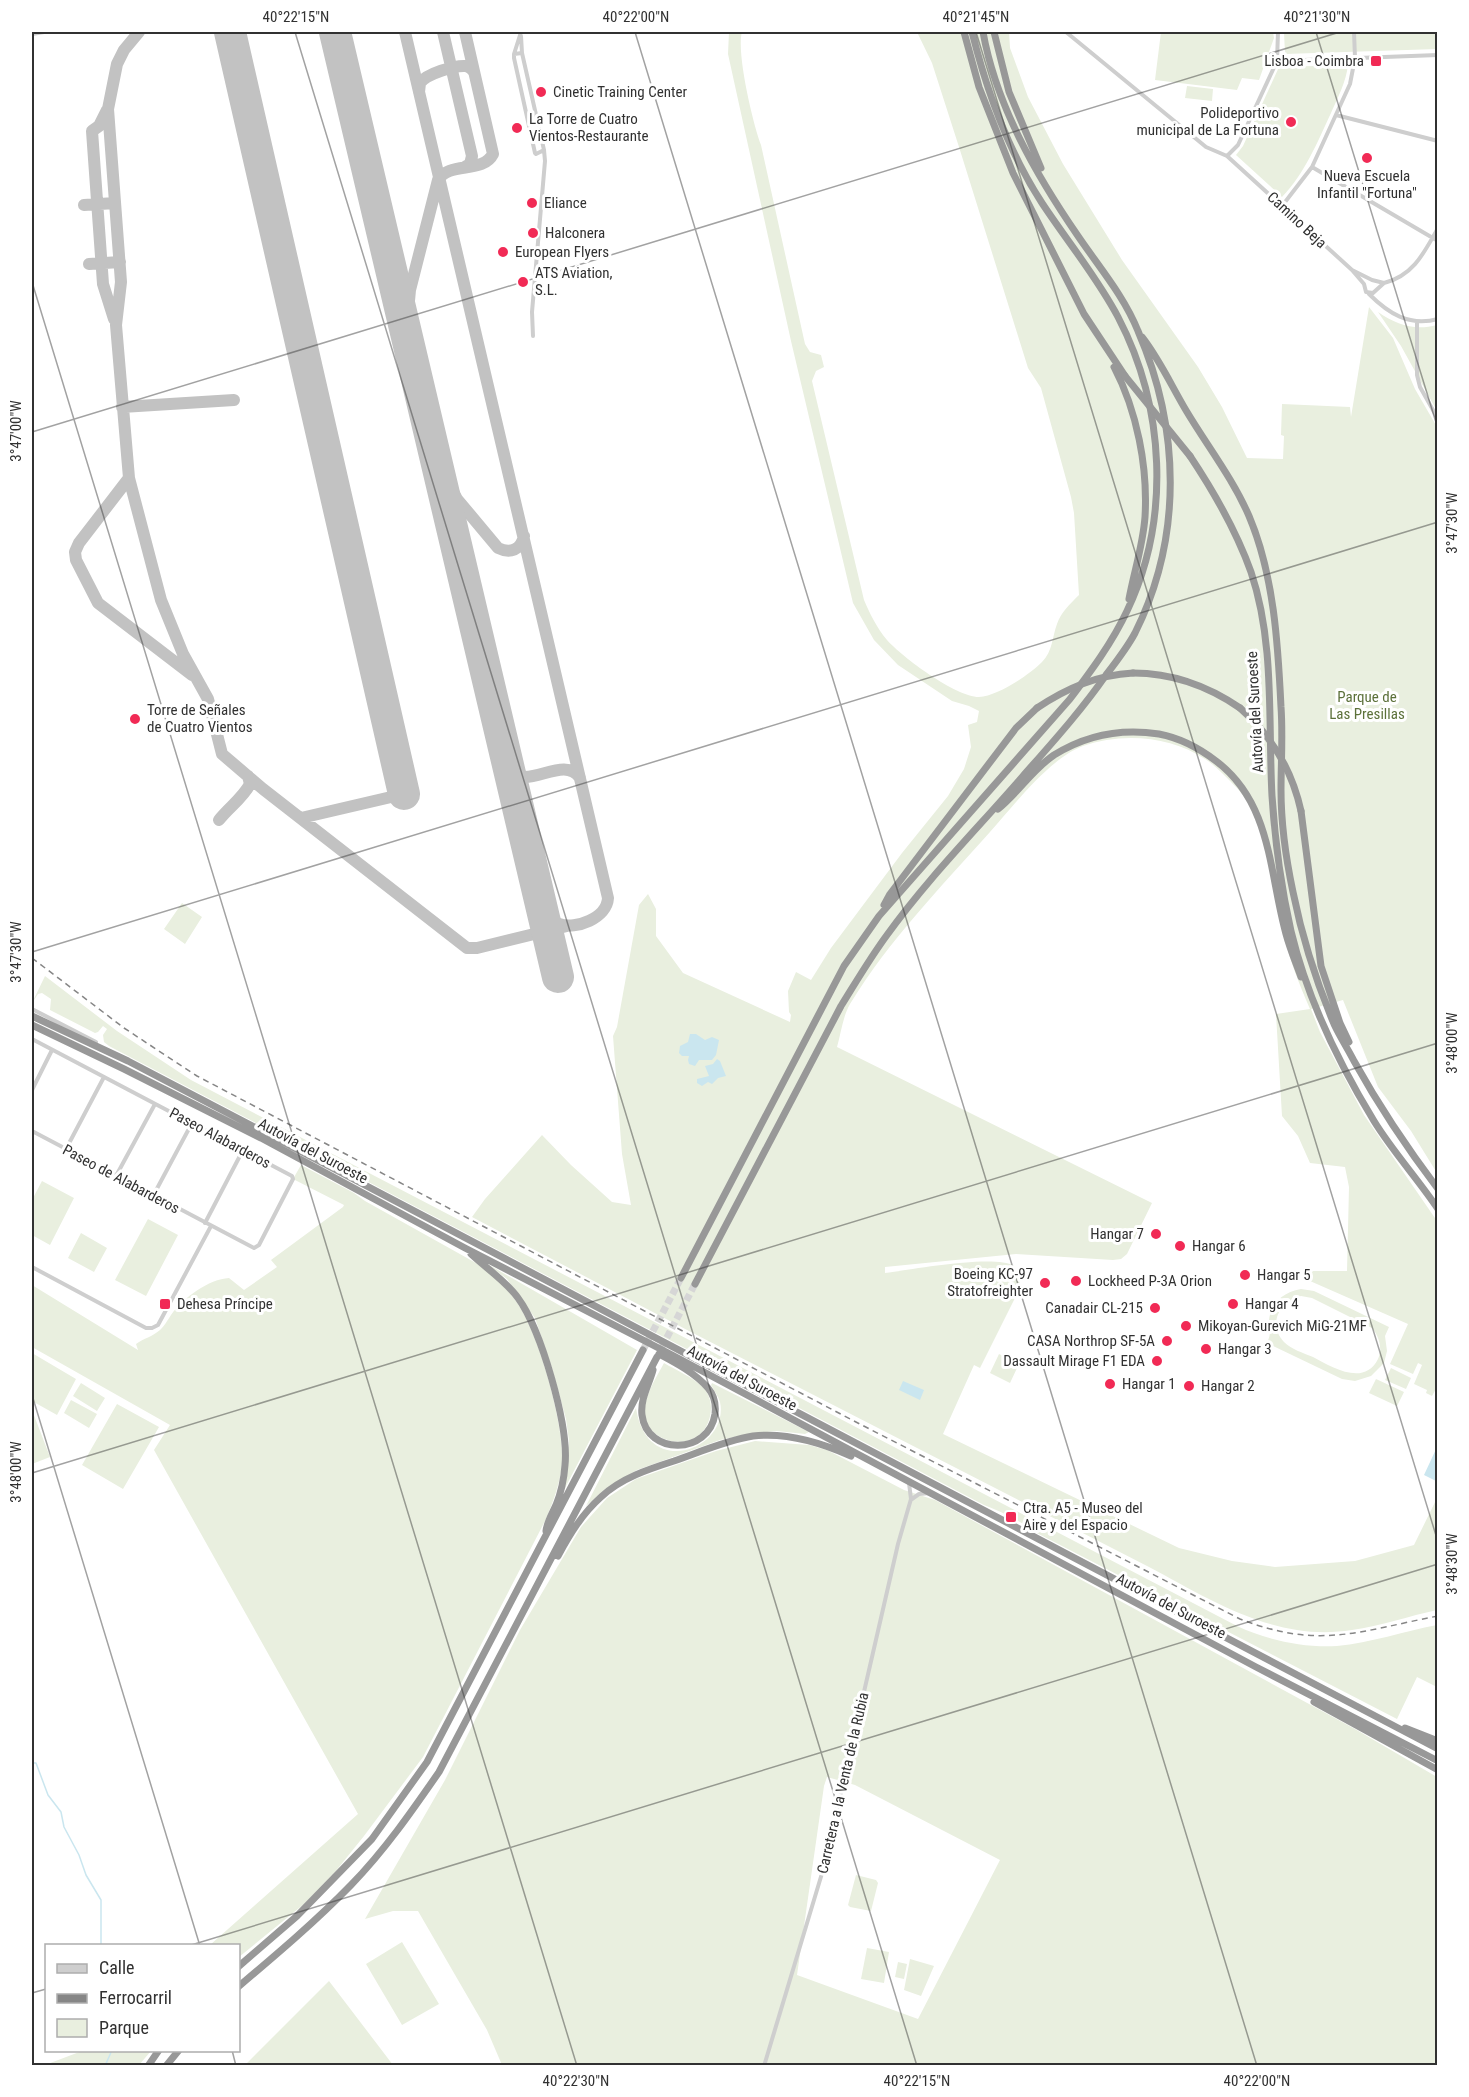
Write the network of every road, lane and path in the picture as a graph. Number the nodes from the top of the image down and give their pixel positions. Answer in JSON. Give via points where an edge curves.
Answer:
{"nodes":[{"id":1,"x":44,"y":32,"type":"edge"},
{"id":2,"x":964,"y":32,"type":"edge"},
{"id":3,"x":972,"y":32,"type":"edge"},
{"id":4,"x":983,"y":32,"type":"edge"},
{"id":5,"x":994,"y":32,"type":"edge"},
{"id":6,"x":1066,"y":32,"type":"edge"},
{"id":7,"x":1278,"y":32,"type":"edge"},
{"id":8,"x":1354,"y":32,"type":"edge"},
{"id":9,"x":32,"y":34,"type":"edge"},
{"id":10,"x":521,"y":34,"type":"edge"},
{"id":11,"x":522,"y":53,"type":"junction"},
{"id":12,"x":514,"y":54,"type":"junction"},
{"id":13,"x":1437,"y":56,"type":"edge"},
{"id":14,"x":1355,"y":58,"type":"junction"},
{"id":15,"x":1277,"y":61,"type":"junction"},
{"id":16,"x":1336,"y":115,"type":"junction"},
{"id":17,"x":1005,"y":135,"type":"junction"},
{"id":18,"x":1437,"y":141,"type":"edge"},
{"id":19,"x":544,"y":150,"type":"junction"},
{"id":20,"x":536,"y":154,"type":"junction"},
{"id":21,"x":1227,"y":156,"type":"junction"},
{"id":22,"x":545,"y":161,"type":"junction"},
{"id":23,"x":1312,"y":167,"type":"junction"},
{"id":24,"x":1051,"y":196,"type":"junction"},
{"id":25,"x":1282,"y":206,"type":"junction"},
{"id":26,"x":1437,"y":228,"type":"edge"},
{"id":27,"x":1046,"y":236,"type":"junction"},
{"id":28,"x":1432,"y":238,"type":"junction"},
{"id":29,"x":1437,"y":241,"type":"edge"},
{"id":30,"x":1352,"y":270,"type":"junction"},
{"id":31,"x":1372,"y":280,"type":"junction"},
{"id":32,"x":1384,"y":283,"type":"junction"},
{"id":33,"x":1364,"y":284,"type":"junction"},
{"id":34,"x":1376,"y":289,"type":"junction"},
{"id":35,"x":1368,"y":293,"type":"junction"},
{"id":36,"x":1437,"y":319,"type":"edge"},
{"id":37,"x":1417,"y":322,"type":"junction"},
{"id":38,"x":1139,"y":332,"type":"junction"},
{"id":39,"x":1095,"y":334,"type":"junction"},
{"id":40,"x":533,"y":336,"type":"dead end"},
{"id":41,"x":1437,"y":419,"type":"edge"},
{"id":42,"x":1127,"y":611,"type":"junction"},
{"id":43,"x":984,"y":820,"type":"junction"},
{"id":44,"x":879,"y":916,"type":"junction"},
{"id":45,"x":32,"y":1009,"type":"edge"},
{"id":46,"x":1317,"y":1012,"type":"junction"},
{"id":47,"x":32,"y":1016,"type":"edge"},
{"id":48,"x":32,"y":1024,"type":"edge"},
{"id":49,"x":32,"y":1039,"type":"edge"},
{"id":50,"x":52,"y":1050,"type":"junction"},
{"id":51,"x":105,"y":1050,"type":"junction"},
{"id":52,"x":104,"y":1077,"type":"junction"},
{"id":53,"x":1368,"y":1086,"type":"junction"},
{"id":54,"x":32,"y":1090,"type":"edge"},
{"id":55,"x":155,"y":1104,"type":"junction"},
{"id":56,"x":192,"y":1123,"type":"junction"},
{"id":57,"x":32,"y":1131,"type":"edge"},
{"id":58,"x":66,"y":1149,"type":"junction"},
{"id":59,"x":243,"y":1150,"type":"junction"},
{"id":60,"x":116,"y":1176,"type":"junction"},
{"id":61,"x":1437,"y":1189,"type":"edge"},
{"id":62,"x":153,"y":1196,"type":"junction"},
{"id":63,"x":1437,"y":1209,"type":"edge"},
{"id":64,"x":205,"y":1223,"type":"junction"},
{"id":65,"x":211,"y":1226,"type":"junction"},
{"id":66,"x":465,"y":1248,"type":"junction"},
{"id":67,"x":32,"y":1267,"type":"edge"},
{"id":68,"x":681,"y":1278,"type":"tunnel mouth"},
{"id":69,"x":695,"y":1284,"type":"tunnel mouth"},
{"id":70,"x":574,"y":1305,"type":"junction"},
{"id":71,"x":643,"y":1350,"type":"tunnel mouth"},
{"id":72,"x":894,"y":1474,"type":"junction"},
{"id":73,"x":909,"y":1482,"type":"junction"},
{"id":74,"x":930,"y":1493,"type":"junction"},
{"id":75,"x":911,"y":1499,"type":"junction"},
{"id":76,"x":546,"y":1532,"type":"junction"},
{"id":77,"x":532,"y":1596,"type":"junction"},
{"id":78,"x":1250,"y":1664,"type":"junction"},
{"id":79,"x":1380,"y":1718,"type":"junction"},
{"id":80,"x":1437,"y":1741,"type":"edge"},
{"id":81,"x":1437,"y":1749,"type":"edge"},
{"id":82,"x":1437,"y":1761,"type":"edge"},
{"id":83,"x":1437,"y":1770,"type":"edge"},
{"id":84,"x":240,"y":1965,"type":"edge"},
{"id":85,"x":240,"y":1985,"type":"edge"},
{"id":86,"x":158,"y":2052,"type":"edge"},
{"id":87,"x":177,"y":2052,"type":"edge"},
{"id":88,"x":148,"y":2066,"type":"edge"},
{"id":89,"x":166,"y":2066,"type":"edge"},
{"id":90,"x":764,"y":2066,"type":"edge"}],
"edges":[{"from":1,"to":9,"type":"street"},
{"from":2,"to":27,"type":"highway","via":[[993,125]]},
{"from":3,"to":17,"type":"highway"},
{"from":4,"to":24,"type":"highway","via":[[1016,132]]},
{"from":5,"to":24,"type":"highway","via":[[1009,92]]},
{"from":6,"to":21,"type":"street","name":"Camino Beja","via":[[1206,147]]},
{"from":7,"to":15,"type":"street"},
{"from":8,"to":14,"type":"street"},
{"from":10,"to":11,"type":"street"},
{"from":10,"to":12,"type":"street"},
{"from":11,"to":12,"type":"street"},
{"from":11,"to":19,"type":"street"},
{"from":12,"to":20,"type":"street"},
{"from":13,"to":14,"type":"street"},
{"from":14,"to":15,"type":"street"},
{"from":14,"to":16,"type":"street","via":[[1350,84]]},
{"from":15,"to":21,"type":"street","via":[[1238,145]]},
{"from":16,"to":18,"type":"street"},
{"from":16,"to":23,"type":"street"},
{"from":17,"to":27,"type":"highway"},
{"from":17,"to":42,"type":"highway","via":[[1041,201],[1118,317],[1146,390],[1156,439],[1155,521],[1146,561]]},
{"from":19,"to":20,"type":"street"},
{"from":19,"to":22,"type":"street"},
{"from":20,"to":22,"type":"street"},
{"from":21,"to":25,"type":"street","name":"Camino Beja"},
{"from":22,"to":40,"type":"street"},
{"from":23,"to":25,"type":"street"},
{"from":23,"to":28,"type":"street"},
{"from":24,"to":38,"type":"highway","via":[[1104,272]]},
{"from":25,"to":30,"type":"street","name":"Camino Beja"},
{"from":26,"to":28,"type":"street"},
{"from":27,"to":39,"type":"highway","name":"Autovía del Suroeste"},
{"from":28,"to":29,"type":"street"},
{"from":28,"to":32,"type":"street","via":[[1412,268],[1399,279]]},
{"from":30,"to":31,"type":"street"},
{"from":30,"to":33,"type":"street","name":"Camino Beja"},
{"from":31,"to":32,"type":"street"},
{"from":31,"to":33,"type":"street"},
{"from":31,"to":34,"type":"street"},
{"from":32,"to":34,"type":"street"},
{"from":33,"to":35,"type":"street"},
{"from":34,"to":35,"type":"street"},
{"from":35,"to":37,"type":"street","via":[[1392,314]]},
{"from":36,"to":37,"type":"street"},
{"from":37,"to":41,"type":"street","via":[[1417,375]]},
{"from":38,"to":43,"type":"highway","via":[[1168,434],[1169,510],[1153,586],[1134,634],[1082,709]]},
{"from":38,"to":53,"type":"highway","name":"Autovía del Suroeste","via":[[1231,479],[1258,542],[1274,621],[1284,841],[1292,890],[1306,949],[1335,1026]]},
{"from":39,"to":42,"type":"highway","via":[[1131,409],[1144,478],[1139,558]]},
{"from":39,"to":46,"type":"highway","name":"Autovía del Suroeste","bridge":true,"via":[[1212,489],[1250,571],[1268,668],[1276,843],[1292,933]]},
{"from":42,"to":44,"type":"highway","via":[[1070,699]]},
{"from":43,"to":46,"type":"highway","via":[[1052,756],[1084,740],[1105,734],[1146,732],[1168,736],[1206,753],[1236,779],[1261,820],[1286,934]]},
{"from":43,"to":69,"type":"highway","via":[[912,903],[867,963]]},
{"from":44,"to":53,"type":"highway","bridge":true,"via":[[890,894],[992,758],[1037,708],[1076,685],[1106,676],[1133,673],[1184,680],[1217,693],[1240,708],[1263,730],[1283,759],[1301,811],[1321,966],[1340,1023]]},
{"from":44,"to":68,"type":"highway","via":[[824,1002]]},
{"from":45,"to":51,"type":"street"},
{"from":46,"to":63,"type":"highway","name":"Autovía del Suroeste","via":[[1375,1122]]},
{"from":47,"to":51,"type":"highway","name":"Autovía del Suroeste"},
{"from":48,"to":66,"type":"highway","name":"Autovía del Suroeste","via":[[261,1138]]},
{"from":49,"to":50,"type":"street","name":"Paseo Alabarderos"},
{"from":50,"to":52,"type":"street","name":"Paseo Alabarderos"},
{"from":50,"to":54,"type":"street"},
{"from":51,"to":79,"type":"highway","name":"Autovía del Suroeste"},
{"from":52,"to":55,"type":"street","name":"Paseo Alabarderos"},
{"from":52,"to":58,"type":"street"},
{"from":53,"to":61,"type":"highway","name":"Autovía del Suroeste"},
{"from":55,"to":56,"type":"street","name":"Paseo Alabarderos"},
{"from":55,"to":60,"type":"street"},
{"from":56,"to":59,"type":"street","name":"Paseo Alabarderos"},
{"from":56,"to":62,"type":"street"},
{"from":57,"to":58,"type":"street","name":"Paseo de Alabarderos"},
{"from":58,"to":60,"type":"street","name":"Paseo de Alabarderos"},
{"from":59,"to":64,"type":"street"},
{"from":59,"to":65,"type":"street","name":"Paseo Alabarderos","via":[[293,1179],[256,1248]]},
{"from":60,"to":62,"type":"street","name":"Paseo de Alabarderos"},
{"from":62,"to":64,"type":"street","name":"Paseo de Alabarderos"},
{"from":64,"to":65,"type":"street","name":"Paseo de Alabarderos"},
{"from":65,"to":67,"type":"street","via":[[158,1325],[148,1328]]},
{"from":66,"to":70,"type":"highway","name":"Autovía del Suroeste"},
{"from":66,"to":76,"type":"highway","via":[[519,1299],[537,1334],[550,1378],[565,1437],[566,1461]]},
{"from":70,"to":72,"type":"highway","name":"Autovía del Suroeste"},
{"from":70,"to":77,"type":"highway","via":[[685,1369],[708,1388],[714,1402],[714,1418],[707,1433],[696,1442],[681,1446],[655,1439],[641,1410],[657,1357]]},
{"from":71,"to":76,"type":"highway"},
{"from":72,"to":73,"type":"highway","name":"Autovía del Suroeste"},
{"from":72,"to":77,"type":"highway","via":[[884,1473],[831,1447],[788,1436],[753,1436],[671,1462],[633,1476],[602,1495],[582,1517]]},
{"from":73,"to":74,"type":"highway","name":"Autovía del Suroeste"},
{"from":73,"to":75,"type":"street","name":"Carretera a la Venta de la Rubia"},
{"from":74,"to":75,"type":"street"},
{"from":74,"to":78,"type":"highway","name":"Autovía del Suroeste"},
{"from":75,"to":90,"type":"street","name":"Carretera a la Venta de la Rubia","via":[[892,1566],[824,1870]]},
{"from":76,"to":84,"type":"highway","via":[[427,1762],[397,1806],[341,1873]]},
{"from":77,"to":85,"type":"highway","via":[[439,1772],[409,1816],[352,1885]]},
{"from":78,"to":82,"type":"highway","name":"Autovía del Suroeste"},
{"from":78,"to":83,"type":"highway"},
{"from":79,"to":80,"type":"highway"},
{"from":79,"to":81,"type":"highway","name":"Autovía del Suroeste"},
{"from":86,"to":88,"type":"highway"},
{"from":87,"to":89,"type":"highway"}]}
